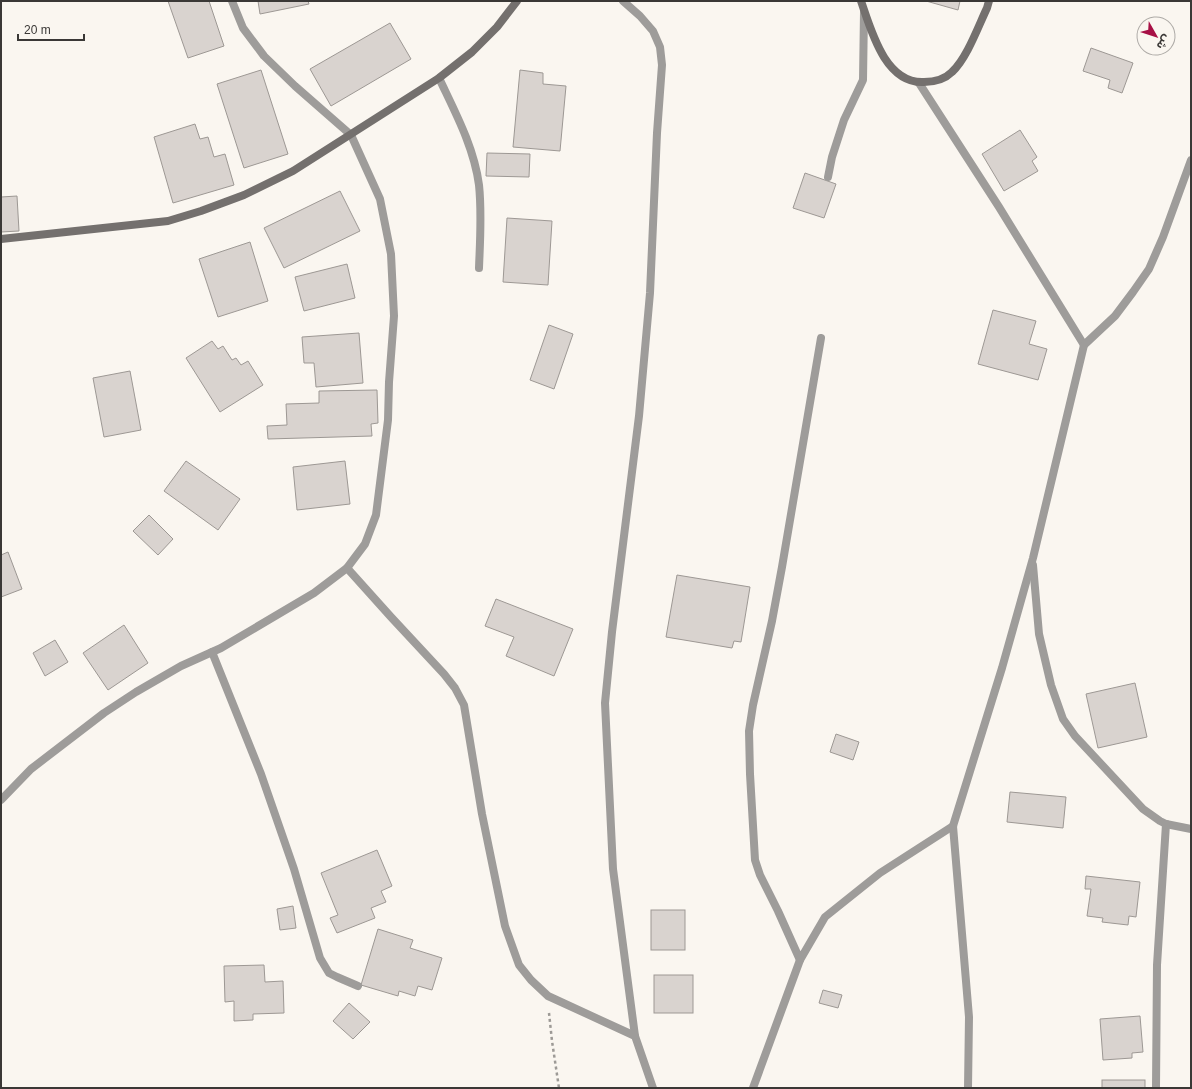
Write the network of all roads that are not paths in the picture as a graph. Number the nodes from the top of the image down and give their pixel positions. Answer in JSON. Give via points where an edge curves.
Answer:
{"nodes":[{"id":1,"x":232,"y":1,"type":"edge"},
{"id":2,"x":517,"y":1,"type":"edge"},
{"id":3,"x":623,"y":1,"type":"edge"},
{"id":4,"x":861,"y":1,"type":"edge"},
{"id":5,"x":988,"y":1,"type":"edge"},
{"id":6,"x":864,"y":9,"type":"junction"},
{"id":7,"x":439,"y":78,"type":"junction"},
{"id":8,"x":920,"y":83,"type":"junction"},
{"id":9,"x":351,"y":135,"type":"junction"},
{"id":10,"x":1191,"y":160,"type":"edge"},
{"id":11,"x":828,"y":176,"type":"dead end"},
{"id":12,"x":1,"y":239,"type":"edge"},
{"id":13,"x":479,"y":268,"type":"dead end"},
{"id":14,"x":821,"y":338,"type":"dead end"},
{"id":15,"x":1084,"y":345,"type":"junction"},
{"id":16,"x":1033,"y":558,"type":"junction"},
{"id":17,"x":347,"y":568,"type":"junction"},
{"id":18,"x":212,"y":652,"type":"junction"},
{"id":19,"x":1,"y":800,"type":"edge"},
{"id":20,"x":1166,"y":824,"type":"junction"},
{"id":21,"x":953,"y":826,"type":"junction"},
{"id":22,"x":1191,"y":829,"type":"edge"},
{"id":23,"x":800,"y":960,"type":"junction"},
{"id":24,"x":358,"y":986,"type":"dead end"},
{"id":25,"x":635,"y":1036,"type":"junction"},
{"id":26,"x":653,"y":1088,"type":"edge"},
{"id":27,"x":753,"y":1088,"type":"edge"},
{"id":28,"x":968,"y":1088,"type":"edge"},
{"id":29,"x":1156,"y":1088,"type":"edge"}],
"edges":[{"from":1,"to":9,"type":"street","via":[[243,28],[264,56]]},
{"from":2,"to":7,"type":"street","via":[[477,47]]},
{"from":3,"to":25,"type":"street","via":[[652,31],[660,47],[662,65],[650,293],[640,408],[605,704],[613,869]]},
{"from":4,"to":6,"type":"street"},
{"from":5,"to":8,"type":"street","via":[[964,56],[952,72],[943,79]]},
{"from":6,"to":8,"type":"street","via":[[872,34],[894,71],[904,78]]},
{"from":6,"to":11,"type":"street","via":[[863,80],[844,120]]},
{"from":7,"to":9,"type":"street"},
{"from":7,"to":13,"type":"street","via":[[462,127],[479,184]]},
{"from":8,"to":15,"type":"street"},
{"from":9,"to":12,"type":"street","via":[[293,171],[201,212],[161,222]]},
{"from":9,"to":17,"type":"street","via":[[380,199],[391,254],[394,316],[388,420],[376,515],[365,544]]},
{"from":10,"to":15,"type":"street","via":[[1164,237],[1149,269],[1115,316]]},
{"from":14,"to":23,"type":"street","via":[[782,567],[749,731],[755,860]]},
{"from":15,"to":16,"type":"street"},
{"from":16,"to":20,"type":"street","via":[[1039,634],[1051,685],[1063,719],[1075,736],[1143,809]]},
{"from":16,"to":21,"type":"street"},
{"from":17,"to":18,"type":"street","via":[[314,593]]},
{"from":17,"to":25,"type":"street","via":[[444,674],[464,705],[482,814],[505,926],[519,965],[530,980],[548,996]]},
{"from":18,"to":19,"type":"street","via":[[181,666],[104,713],[31,769]]},
{"from":18,"to":24,"type":"street","via":[[261,774],[294,869],[320,958],[329,973]]},
{"from":20,"to":22,"type":"street"},
{"from":20,"to":29,"type":"street","via":[[1157,965]]},
{"from":21,"to":23,"type":"street","via":[[880,873],[826,917]]},
{"from":21,"to":28,"type":"street","via":[[969,1017]]},
{"from":23,"to":27,"type":"street"},
{"from":25,"to":26,"type":"street"}]}
